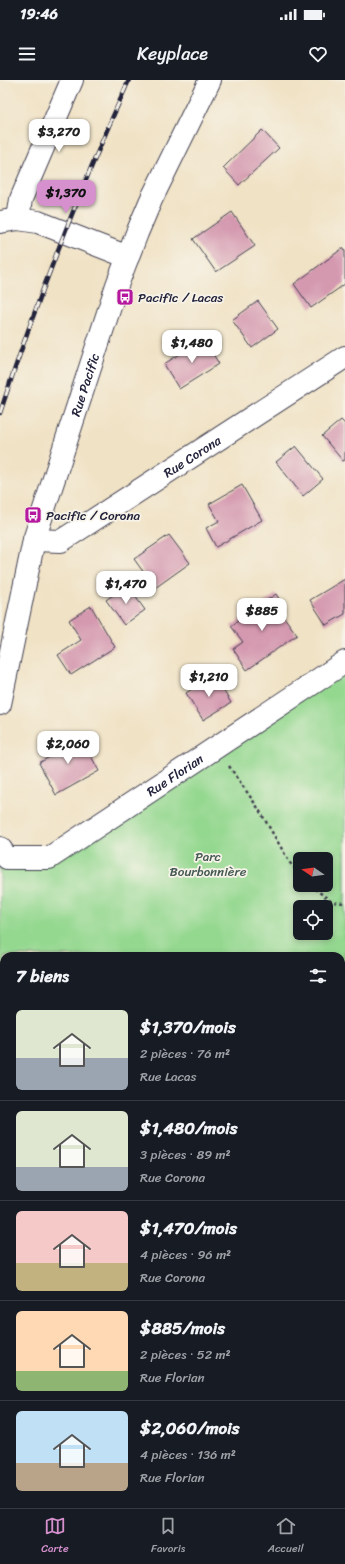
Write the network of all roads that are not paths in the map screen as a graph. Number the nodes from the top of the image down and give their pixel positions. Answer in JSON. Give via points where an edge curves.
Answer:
{"nodes":[{"id":1,"x":72,"y":80,"type":"edge"},
{"id":2,"x":210,"y":80,"type":"edge"},
{"id":3,"x":9,"y":221,"type":"edge"},
{"id":4,"x":128,"y":257,"type":"junction"},
{"id":5,"x":345,"y":357,"type":"edge"},
{"id":6,"x":34,"y":540,"type":"junction"},
{"id":7,"x":345,"y":662,"type":"edge"},
{"id":8,"x":0,"y":704,"type":"edge"},
{"id":9,"x":0,"y":848,"type":"edge"}],
"edges":[{"from":1,"to":3,"type":"street"},
{"from":2,"to":4,"type":"street","name":"Rue Pacific","via":[[152,200]]},
{"from":3,"to":4,"type":"street","via":[[30,220],[48,225]]},
{"from":4,"to":6,"type":"street","name":"Rue Pacific"},
{"from":5,"to":6,"type":"street","name":"Rue Corona","via":[[61,541]]},
{"from":6,"to":8,"type":"street","name":"Rue Pacific"},
{"from":7,"to":9,"type":"street","name":"Rue Florian","via":[[49,858],[7,858]]}]}
